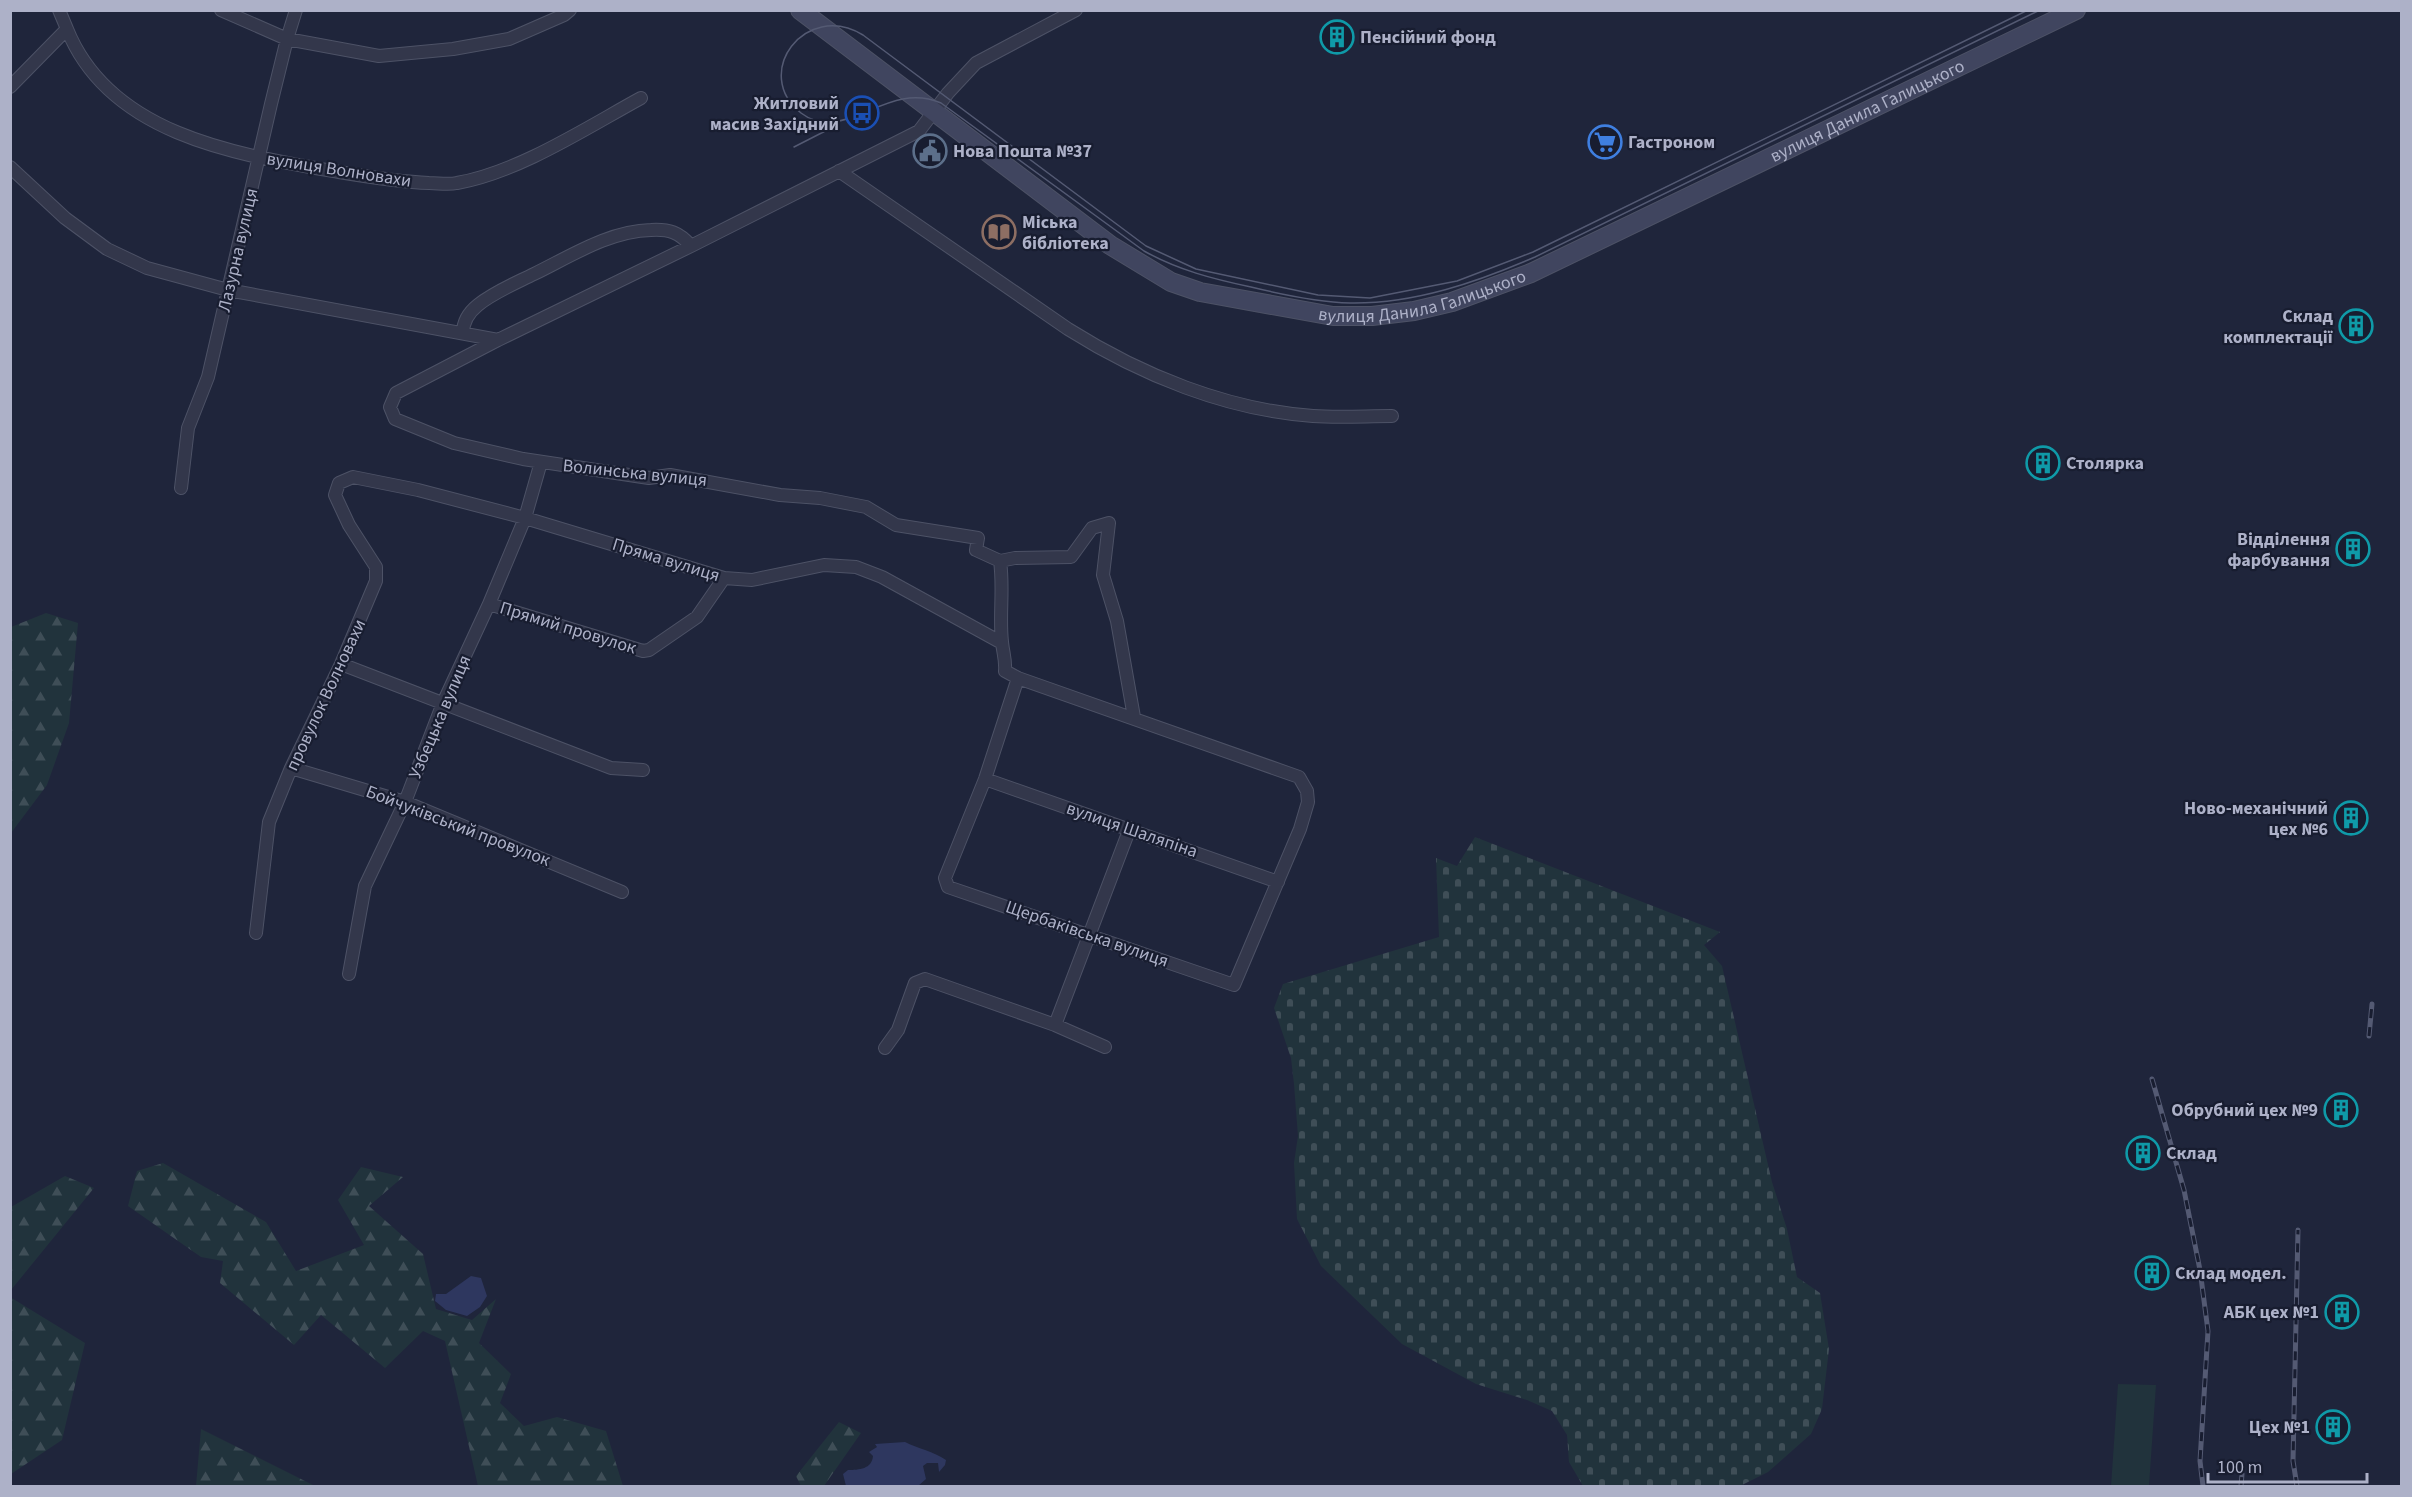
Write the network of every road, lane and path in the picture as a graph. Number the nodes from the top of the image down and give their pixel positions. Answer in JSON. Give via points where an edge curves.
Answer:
{"nodes":[{"id":1,"x":59,"y":10,"type":"edge"},
{"id":2,"x":221,"y":10,"type":"edge"},
{"id":3,"x":296,"y":10,"type":"edge"},
{"id":4,"x":570,"y":10,"type":"edge"},
{"id":5,"x":800,"y":10,"type":"edge"},
{"id":6,"x":1076,"y":10,"type":"edge"},
{"id":7,"x":2076,"y":10,"type":"edge"},
{"id":8,"x":67,"y":29,"type":"junction"},
{"id":9,"x":287,"y":39,"type":"junction"},
{"id":10,"x":10,"y":87,"type":"edge"},
{"id":11,"x":641,"y":98,"type":"dead end"},
{"id":12,"x":934,"y":111,"type":"junction"},
{"id":13,"x":260,"y":158,"type":"junction"},
{"id":14,"x":10,"y":167,"type":"edge"},
{"id":15,"x":839,"y":171,"type":"junction"},
{"id":16,"x":692,"y":246,"type":"junction"},
{"id":17,"x":228,"y":290,"type":"junction"},
{"id":18,"x":463,"y":333,"type":"junction"},
{"id":19,"x":498,"y":340,"type":"junction"},
{"id":20,"x":1392,"y":416,"type":"dead end"},
{"id":21,"x":541,"y":462,"type":"junction"},
{"id":22,"x":353,"y":477,"type":"joint"},
{"id":23,"x":181,"y":488,"type":"dead end"},
{"id":24,"x":525,"y":518,"type":"junction"},
{"id":25,"x":1000,"y":561,"type":"junction"},
{"id":26,"x":724,"y":578,"type":"junction"},
{"id":27,"x":489,"y":604,"type":"junction"},
{"id":28,"x":1002,"y":643,"type":"junction"},
{"id":29,"x":341,"y":664,"type":"junction"},
{"id":30,"x":1018,"y":678,"type":"junction"},
{"id":31,"x":443,"y":703,"type":"junction"},
{"id":32,"x":1134,"y":717,"type":"junction"},
{"id":33,"x":291,"y":768,"type":"junction"},
{"id":34,"x":643,"y":770,"type":"dead end"},
{"id":35,"x":985,"y":779,"type":"junction"},
{"id":36,"x":405,"y":802,"type":"junction"},
{"id":37,"x":1130,"y":828,"type":"junction"},
{"id":38,"x":1278,"y":882,"type":"junction"},
{"id":39,"x":622,"y":892,"type":"dead end"},
{"id":40,"x":256,"y":933,"type":"dead end"},
{"id":41,"x":1090,"y":934,"type":"junction"},
{"id":42,"x":350,"y":974,"type":"dead end"},
{"id":43,"x":1055,"y":1025,"type":"junction"},
{"id":44,"x":1106,"y":1047,"type":"dead end"},
{"id":45,"x":885,"y":1048,"type":"dead end"}],
"edges":[{"from":1,"to":8,"type":"street","name":"вулиця Волновахи"},
{"from":2,"to":9,"type":"street"},
{"from":3,"to":9,"type":"street","name":"Лазурна вулиця"},
{"from":4,"to":9,"type":"street","via":[[509,39],[442,50],[379,56]]},
{"from":5,"to":12,"type":"street","name":"вулиця Данила Галицького"},
{"from":6,"to":12,"type":"street","name":"Волинська вулиця","via":[[976,63]]},
{"from":7,"to":12,"type":"street","name":"вулиця Данила Галицького","via":[[1531,273],[1452,302],[1372,316],[1333,316],[1286,309],[1200,292],[1171,282],[1110,244]]},
{"from":8,"to":10,"type":"street"},
{"from":8,"to":13,"type":"street","name":"вулиця Волновахи","via":[[73,44],[102,82],[136,112],[197,141]]},
{"from":9,"to":13,"type":"street","name":"Лазурна вулиця"},
{"from":11,"to":13,"type":"street","name":"вулиця Волновахи","via":[[488,176],[453,184],[396,182]]},
{"from":12,"to":15,"type":"street","name":"Волинська вулиця","via":[[919,131]]},
{"from":13,"to":17,"type":"street","name":"Лазурна вулиця"},
{"from":14,"to":17,"type":"street","via":[[65,218],[107,249],[147,268]]},
{"from":15,"to":16,"type":"street","name":"Волинська вулиця"},
{"from":15,"to":20,"type":"street","via":[[1068,329],[1106,353],[1166,380],[1256,409],[1314,416]]},
{"from":16,"to":18,"type":"street","via":[[681,234],[665,230],[606,238],[477,306],[463,322]]},
{"from":16,"to":19,"type":"street","name":"Волинська вулиця"},
{"from":17,"to":18,"type":"street"},
{"from":17,"to":23,"type":"street","name":"Лазурна вулиця","via":[[208,377],[188,428]]},
{"from":18,"to":19,"type":"street"},
{"from":19,"to":21,"type":"street","name":"Волинська вулиця","via":[[396,393],[390,407],[395,419],[454,443]]},
{"from":21,"to":24,"type":"street","name":"Узбецька вулиця"},
{"from":21,"to":25,"type":"street","name":"Волинська вулиця","via":[[649,478],[670,475],[866,507],[896,525],[978,538],[976,550]]},
{"from":22,"to":24,"type":"street","name":"Пряма вулиця"},
{"from":22,"to":29,"type":"street","name":"провулок Волновахи","via":[[339,483],[335,495],[376,567],[376,581]]},
{"from":24,"to":26,"type":"street","name":"Пряма вулиця"},
{"from":24,"to":27,"type":"street","name":"Узбецька вулиця"},
{"from":25,"to":28,"type":"street"},
{"from":25,"to":32,"type":"street","via":[[1071,557],[1092,528],[1109,523],[1104,575],[1117,621]]},
{"from":26,"to":27,"type":"street","name":"Прямий провулок","via":[[697,617],[643,651]]},
{"from":26,"to":28,"type":"street","name":"Пряма вулиця","via":[[752,580],[824,565],[856,567],[882,577]]},
{"from":27,"to":31,"type":"street","name":"Узбецька вулиця"},
{"from":28,"to":30,"type":"street","via":[[1005,671]]},
{"from":29,"to":31,"type":"street"},
{"from":29,"to":33,"type":"street","name":"провулок Волновахи"},
{"from":30,"to":32,"type":"street"},
{"from":30,"to":35,"type":"street"},
{"from":31,"to":34,"type":"street","via":[[611,768]]},
{"from":31,"to":36,"type":"street","name":"Узбецька вулиця"},
{"from":32,"to":38,"type":"street","via":[[1299,777],[1308,802]]},
{"from":33,"to":36,"type":"street","name":"Бойчуківський провулок"},
{"from":33,"to":40,"type":"street","name":"провулок Волновахи","via":[[269,822]]},
{"from":35,"to":37,"type":"street","name":"вулиця Шаляпіна"},
{"from":35,"to":41,"type":"street","name":"Щербаківська вулиця","via":[[945,878],[948,886]]},
{"from":36,"to":39,"type":"street","name":"Бойчуківський провулок"},
{"from":36,"to":42,"type":"street","name":"Узбецька вулиця","via":[[365,886]]},
{"from":37,"to":38,"type":"street","name":"вулиця Шаляпіна"},
{"from":37,"to":41,"type":"street"},
{"from":38,"to":41,"type":"street","name":"Щербаківська вулиця","via":[[1234,985]]},
{"from":41,"to":43,"type":"street"},
{"from":43,"to":44,"type":"street"},
{"from":43,"to":45,"type":"street","via":[[926,979],[915,983],[898,1030]]}]}
